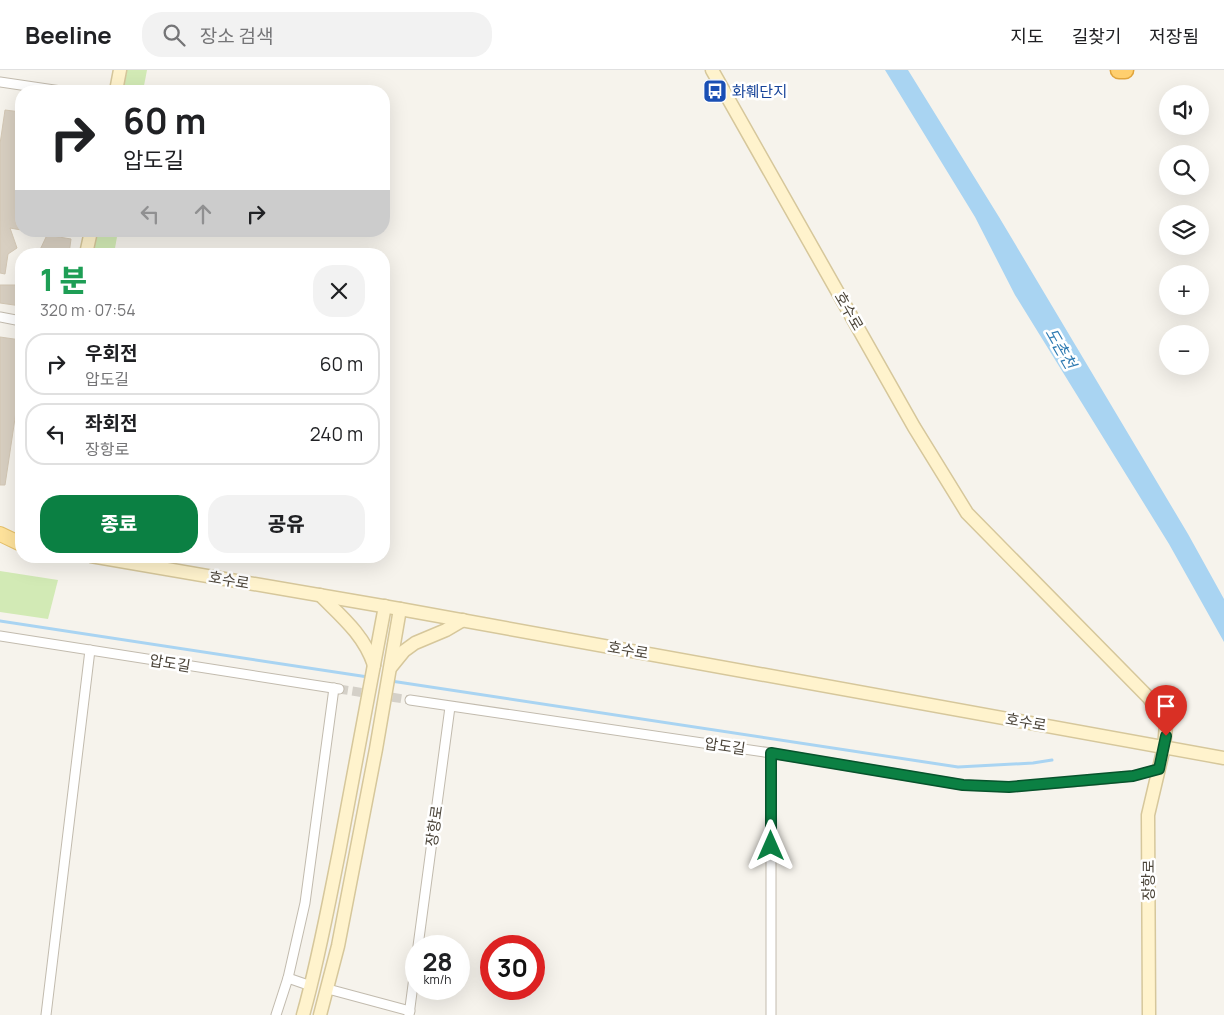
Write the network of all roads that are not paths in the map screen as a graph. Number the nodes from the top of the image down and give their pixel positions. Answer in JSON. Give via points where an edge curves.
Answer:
{"nodes":[{"id":1,"x":120,"y":70,"type":"edge"},
{"id":2,"x":712,"y":70,"type":"edge"},
{"id":3,"x":1119,"y":70,"type":"edge"},
{"id":4,"x":1125,"y":70,"type":"edge"},
{"id":5,"x":0,"y":82,"type":"edge"},
{"id":6,"x":20,"y":85,"type":"edge"},
{"id":7,"x":117,"y":85,"type":"edge"},
{"id":8,"x":0,"y":317,"type":"edge"},
{"id":9,"x":15,"y":320,"type":"edge"},
{"id":10,"x":0,"y":534,"type":"edge"},
{"id":11,"x":15,"y":541,"type":"edge"},
{"id":12,"x":0,"y":544,"type":"edge"},
{"id":13,"x":15,"y":544,"type":"edge"},
{"id":14,"x":132,"y":563,"type":"edge"},
{"id":15,"x":320,"y":595,"type":"junction"},
{"id":16,"x":385,"y":606,"type":"junction"},
{"id":17,"x":400,"y":609,"type":"junction"},
{"id":18,"x":463,"y":620,"type":"junction"},
{"id":19,"x":0,"y":636,"type":"edge"},
{"id":20,"x":90,"y":650,"type":"junction"},
{"id":21,"x":374,"y":668,"type":"junction"},
{"id":22,"x":390,"y":671,"type":"junction"},
{"id":23,"x":410,"y":700,"type":"tunnel mouth"},
{"id":24,"x":450,"y":707,"type":"junction"},
{"id":25,"x":1164,"y":747,"type":"junction"},
{"id":26,"x":771,"y":753,"type":"junction"},
{"id":27,"x":1224,"y":758,"type":"edge"},
{"id":28,"x":1159,"y":769,"type":"junction"},
{"id":29,"x":419,"y":935,"type":"edge"},
{"id":30,"x":288,"y":978,"type":"junction"},
{"id":31,"x":311,"y":986,"type":"junction"},
{"id":32,"x":328,"y":990,"type":"junction"},
{"id":33,"x":411,"y":1000,"type":"edge"},
{"id":34,"x":409,"y":1013,"type":"edge"},
{"id":35,"x":46,"y":1015,"type":"edge"},
{"id":36,"x":276,"y":1015,"type":"edge"},
{"id":37,"x":303,"y":1015,"type":"edge"},
{"id":38,"x":320,"y":1015,"type":"edge"},
{"id":39,"x":771,"y":1015,"type":"edge"},
{"id":40,"x":1148,"y":1015,"type":"edge"}],
"edges":[{"from":1,"to":7,"type":"main road"},
{"from":2,"to":25,"type":"main road","name":"호수로","via":[[914,427],[967,513],[1149,698],[1166,725]]},
{"from":3,"to":4,"type":"highway"},
{"from":5,"to":6,"type":"street"},
{"from":8,"to":9,"type":"street"},
{"from":10,"to":11,"type":"main road"},
{"from":12,"to":13,"type":"main road"},
{"from":14,"to":15,"type":"main road","name":"호수로"},
{"from":15,"to":16,"type":"main road","name":"호수로"},
{"from":15,"to":21,"type":"main road","via":[[358,632]]},
{"from":16,"to":17,"type":"main road","name":"호수로"},
{"from":16,"to":21,"type":"main road"},
{"from":17,"to":18,"type":"main road","name":"호수로"},
{"from":17,"to":22,"type":"main road"},
{"from":18,"to":22,"type":"main road","via":[[415,643],[404,651]]},
{"from":18,"to":25,"type":"main road","name":"호수로"},
{"from":19,"to":20,"type":"street","name":"압도길"},
{"from":20,"to":30,"type":"street","name":"압도길","via":[[337,688],[305,903]]},
{"from":20,"to":35,"type":"street"},
{"from":21,"to":31,"type":"main road"},
{"from":22,"to":32,"type":"main road"},
{"from":23,"to":24,"type":"street","name":"압도길"},
{"from":24,"to":26,"type":"street","name":"압도길"},
{"from":24,"to":29,"type":"street","name":"장항로"},
{"from":25,"to":27,"type":"main road","name":"호수로"},
{"from":25,"to":28,"type":"main road","name":"장항로"},
{"from":26,"to":28,"type":"street","name":"압도길","via":[[963,785],[1009,787],[1133,776]]},
{"from":26,"to":39,"type":"street"},
{"from":28,"to":40,"type":"main road","name":"장항로","via":[[1148,815]]},
{"from":30,"to":31,"type":"street"},
{"from":30,"to":36,"type":"street"},
{"from":31,"to":37,"type":"main road"},
{"from":32,"to":34,"type":"street"},
{"from":32,"to":38,"type":"main road"},
{"from":33,"to":34,"type":"street"}]}
